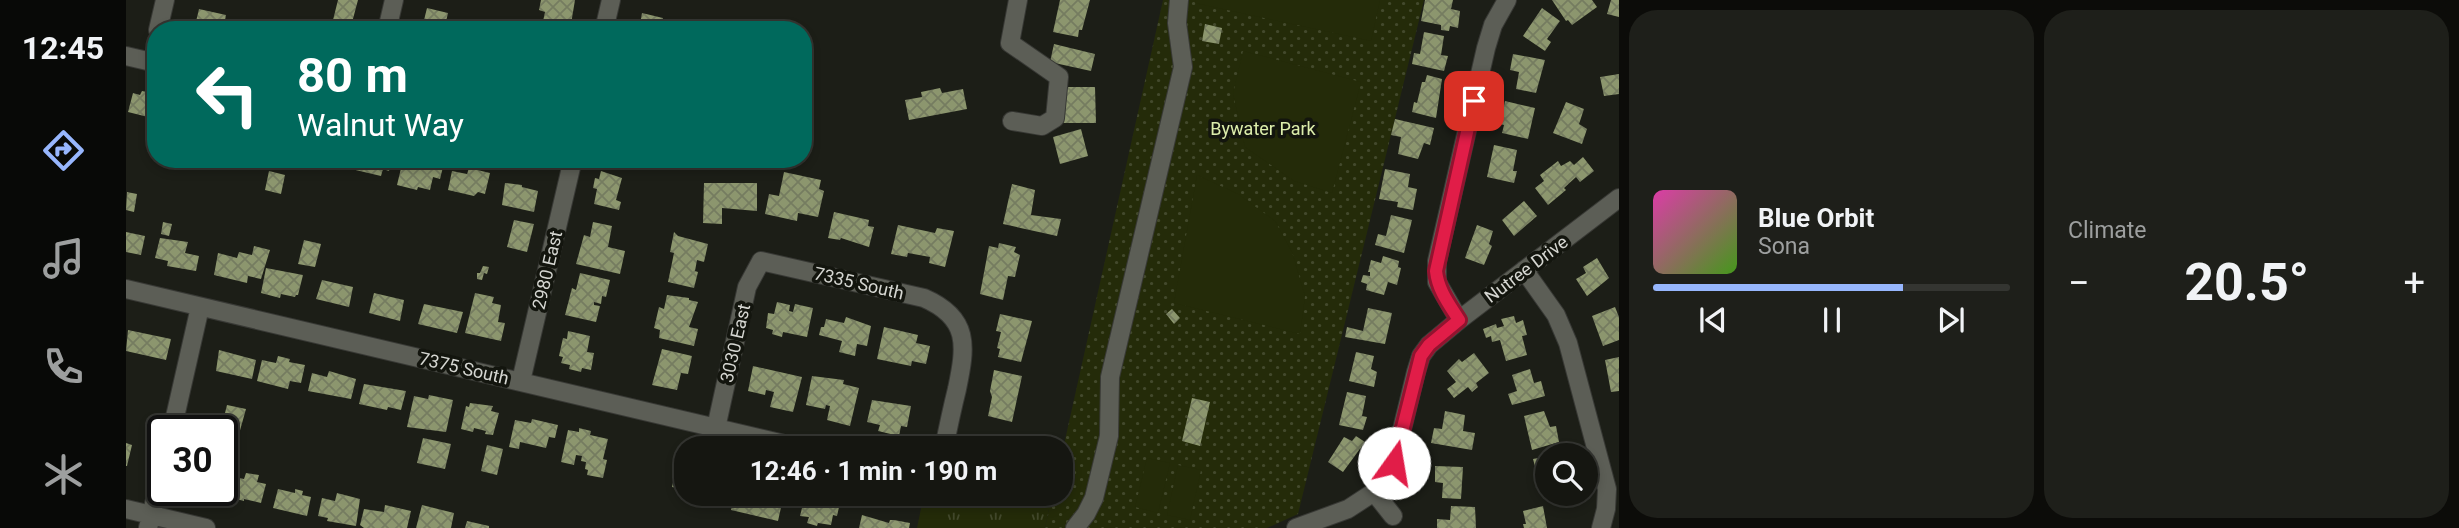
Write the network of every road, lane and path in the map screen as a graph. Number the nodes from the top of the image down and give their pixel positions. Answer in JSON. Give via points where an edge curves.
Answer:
{"nodes":[{"id":1,"x":165,"y":0,"type":"edge"},
{"id":2,"x":394,"y":0,"type":"edge"},
{"id":3,"x":611,"y":0,"type":"edge"},
{"id":4,"x":1018,"y":0,"type":"edge"},
{"id":5,"x":1179,"y":0,"type":"edge"},
{"id":6,"x":1507,"y":0,"type":"edge"},
{"id":7,"x":160,"y":21,"type":"edge"},
{"id":8,"x":389,"y":21,"type":"edge"},
{"id":9,"x":606,"y":21,"type":"edge"},
{"id":10,"x":126,"y":56,"type":"edge"},
{"id":11,"x":147,"y":61,"type":"edge"},
{"id":12,"x":1012,"y":121,"type":"dead end"},
{"id":13,"x":568,"y":168,"type":"edge"},
{"id":14,"x":1619,"y":198,"type":"edge"},
{"id":15,"x":761,"y":261,"type":"joint"},
{"id":16,"x":1524,"y":270,"type":"junction"},
{"id":17,"x":126,"y":289,"type":"edge"},
{"id":18,"x":200,"y":307,"type":"junction"},
{"id":19,"x":1459,"y":320,"type":"junction"},
{"id":20,"x":520,"y":381,"type":"junction"},
{"id":21,"x":175,"y":415,"type":"edge"},
{"id":22,"x":716,"y":428,"type":"junction"},
{"id":23,"x":750,"y":436,"type":"edge"},
{"id":24,"x":947,"y":436,"type":"edge"},
{"id":25,"x":1374,"y":492,"type":"junction"},
{"id":26,"x":126,"y":509,"type":"edge"},
{"id":27,"x":1393,"y":516,"type":"dead end"},
{"id":28,"x":150,"y":521,"type":"edge"},
{"id":29,"x":206,"y":528,"type":"edge"},
{"id":30,"x":1075,"y":528,"type":"edge"},
{"id":31,"x":1296,"y":528,"type":"edge"},
{"id":32,"x":1601,"y":528,"type":"edge"}],
"edges":[{"from":1,"to":7,"type":"street"},
{"from":2,"to":8,"type":"street"},
{"from":3,"to":9,"type":"street"},
{"from":4,"to":12,"type":"street","via":[[1010,43],[1059,76],[1055,118],[1042,126]]},
{"from":5,"to":30,"type":"street","via":[[1182,67],[1110,377],[1109,436],[1094,498]]},
{"from":6,"to":19,"type":"street","via":[[1486,48],[1437,261],[1437,282]]},
{"from":10,"to":11,"type":"street"},
{"from":13,"to":20,"type":"street","name":"2980 East"},
{"from":14,"to":16,"type":"street","name":"Nutree Drive"},
{"from":15,"to":22,"type":"street","name":"3030 East","via":[[747,287]]},
{"from":15,"to":24,"type":"street","name":"7335 South","via":[[942,306],[962,334],[964,355]]},
{"from":16,"to":19,"type":"street","name":"Nutree Drive"},
{"from":16,"to":32,"type":"street","via":[[1556,315],[1568,343],[1607,489]]},
{"from":17,"to":18,"type":"street","name":"7375 South"},
{"from":18,"to":20,"type":"street","name":"7375 South"},
{"from":18,"to":21,"type":"street"},
{"from":19,"to":25,"type":"street","name":"Nutree Drive","via":[[1421,356],[1394,463]]},
{"from":20,"to":22,"type":"street","name":"7375 South"},
{"from":22,"to":23,"type":"street","name":"7375 South"},
{"from":25,"to":27,"type":"street"},
{"from":25,"to":31,"type":"street","name":"Nutree Drive","via":[[1348,509]]},
{"from":26,"to":28,"type":"street"},
{"from":28,"to":29,"type":"street"}]}
